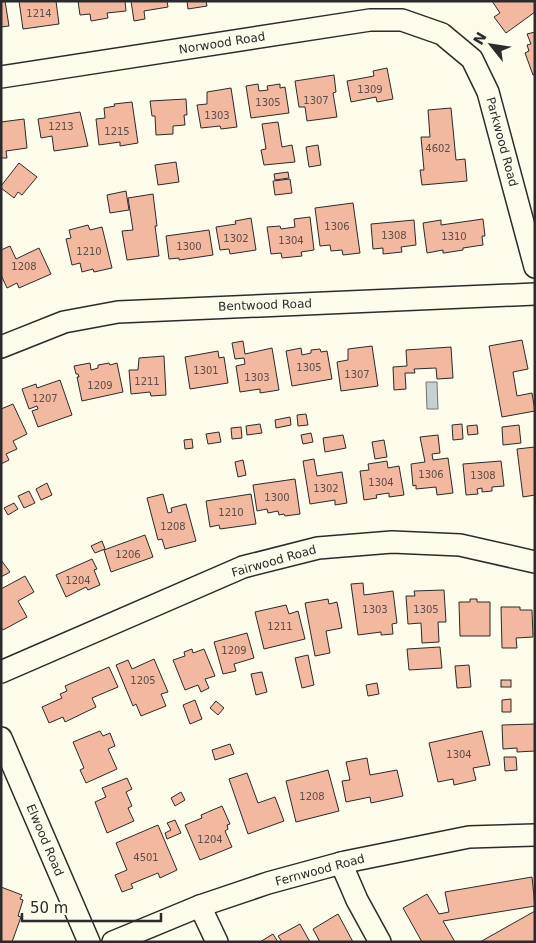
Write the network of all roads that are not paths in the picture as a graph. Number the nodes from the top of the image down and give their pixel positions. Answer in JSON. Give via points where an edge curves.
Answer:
{"nodes":[{"id":1,"x":442,"y":34,"type":"joint"},
{"id":2,"x":1,"y":77,"type":"edge"},
{"id":3,"x":535,"y":266,"type":"edge"},
{"id":4,"x":535,"y":294,"type":"edge"},
{"id":5,"x":1,"y":348,"type":"edge"},
{"id":6,"x":535,"y":562,"type":"edge"},
{"id":7,"x":1,"y":672,"type":"edge"},
{"id":8,"x":1,"y":738,"type":"edge"},
{"id":9,"x":535,"y":836,"type":"edge"},
{"id":10,"x":341,"y":863,"type":"junction"},
{"id":11,"x":200,"y":906,"type":"junction"},
{"id":12,"x":89,"y":942,"type":"edge"},
{"id":13,"x":113,"y":942,"type":"edge"},
{"id":14,"x":217,"y":942,"type":"edge"},
{"id":15,"x":380,"y":942,"type":"edge"}],
"edges":[{"from":1,"to":2,"type":"street","name":"Norwood Road","via":[[402,20],[370,20]]},
{"from":1,"to":3,"type":"street","name":"Parkwood Road","via":[[472,59],[488,92]]},
{"from":4,"to":5,"type":"street","name":"Bentwood Road","via":[[118,312],[64,322]]},
{"from":6,"to":7,"type":"street","name":"Fairwood Road","via":[[460,545],[392,542],[318,548],[243,567]]},
{"from":8,"to":12,"type":"street","name":"Elwood Road"},
{"from":9,"to":10,"type":"street","name":"Fernwood Road","via":[[469,837]]},
{"from":10,"to":11,"type":"street","name":"Fernwood Road"},
{"from":10,"to":15,"type":"street"},
{"from":11,"to":13,"type":"street","name":"Fernwood Road"},
{"from":11,"to":14,"type":"street"}]}
